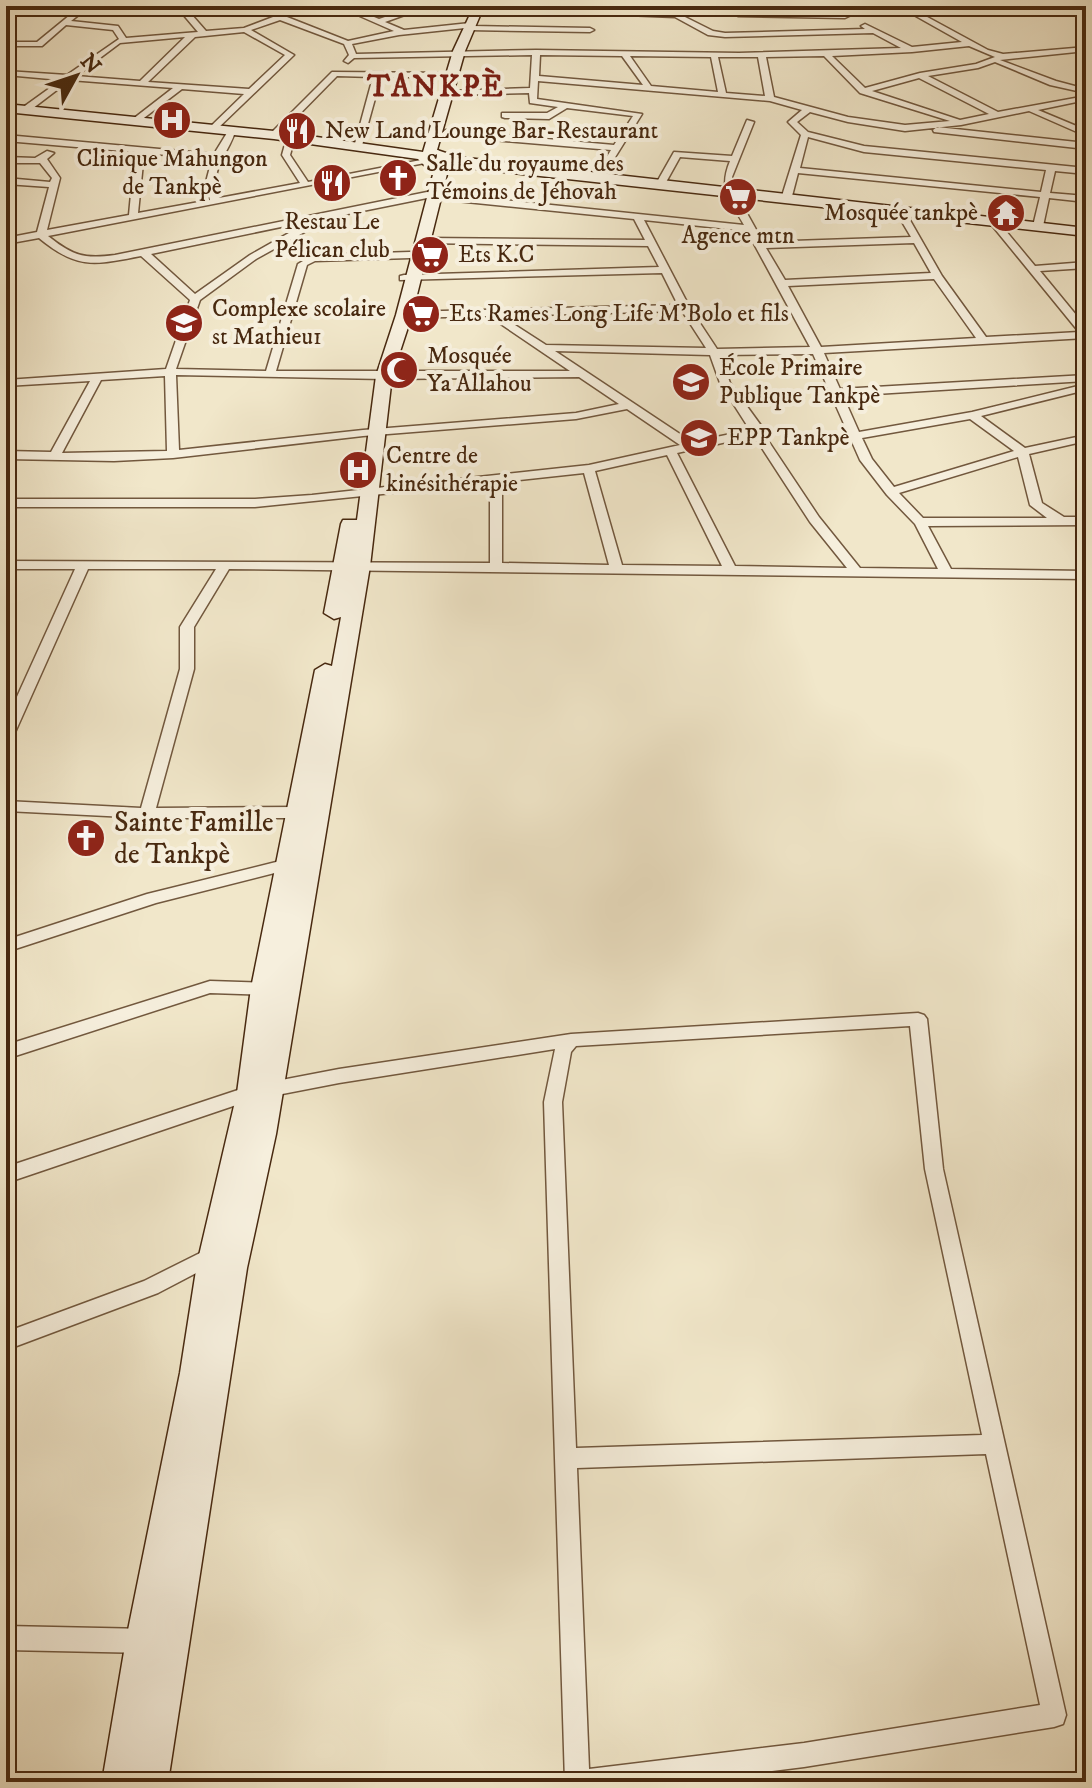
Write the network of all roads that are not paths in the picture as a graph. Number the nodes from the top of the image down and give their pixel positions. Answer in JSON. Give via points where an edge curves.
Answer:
{"nodes":[{"id":1,"x":22,"y":6,"type":"edge"},
{"id":2,"x":85,"y":6,"type":"edge"},
{"id":3,"x":180,"y":6,"type":"edge"},
{"id":4,"x":252,"y":6,"type":"edge"},
{"id":5,"x":341,"y":6,"type":"edge"},
{"id":6,"x":452,"y":6,"type":"edge"},
{"id":7,"x":479,"y":6,"type":"edge"},
{"id":8,"x":824,"y":6,"type":"edge"},
{"id":9,"x":902,"y":6,"type":"edge"},
{"id":10,"x":926,"y":6,"type":"edge"},
{"id":11,"x":155,"y":10,"type":"dead end"},
{"id":12,"x":678,"y":10,"type":"edge"},
{"id":13,"x":741,"y":10,"type":"edge"},
{"id":14,"x":918,"y":15,"type":"junction"},
{"id":15,"x":845,"y":16,"type":"junction"},
{"id":16,"x":6,"y":17,"type":"edge"},
{"id":17,"x":280,"y":17,"type":"junction"},
{"id":18,"x":379,"y":22,"type":"junction"},
{"id":19,"x":65,"y":23,"type":"junction"},
{"id":20,"x":469,"y":27,"type":"junction"},
{"id":21,"x":245,"y":30,"type":"junction"},
{"id":22,"x":590,"y":30,"type":"dead end"},
{"id":23,"x":874,"y":31,"type":"junction"},
{"id":24,"x":401,"y":33,"type":"junction"},
{"id":25,"x":711,"y":33,"type":"junction"},
{"id":26,"x":204,"y":34,"type":"junction"},
{"id":27,"x":192,"y":35,"type":"junction"},
{"id":28,"x":754,"y":36,"type":"junction"},
{"id":29,"x":124,"y":40,"type":"junction"},
{"id":30,"x":347,"y":43,"type":"junction"},
{"id":31,"x":6,"y":44,"type":"edge"},
{"id":32,"x":970,"y":44,"type":"junction"},
{"id":33,"x":1086,"y":49,"type":"edge"},
{"id":34,"x":459,"y":51,"type":"junction"},
{"id":35,"x":914,"y":51,"type":"junction"},
{"id":36,"x":536,"y":52,"type":"junction"},
{"id":37,"x":624,"y":53,"type":"junction"},
{"id":38,"x":826,"y":54,"type":"junction"},
{"id":39,"x":714,"y":55,"type":"junction"},
{"id":40,"x":730,"y":55,"type":"junction"},
{"id":41,"x":762,"y":55,"type":"junction"},
{"id":42,"x":352,"y":56,"type":"junction"},
{"id":43,"x":1000,"y":59,"type":"junction"},
{"id":44,"x":6,"y":73,"type":"edge"},
{"id":45,"x":335,"y":74,"type":"junction"},
{"id":46,"x":453,"y":75,"type":"junction"},
{"id":47,"x":920,"y":75,"type":"junction"},
{"id":48,"x":377,"y":76,"type":"junction"},
{"id":49,"x":68,"y":77,"type":"junction"},
{"id":50,"x":537,"y":78,"type":"junction"},
{"id":51,"x":142,"y":83,"type":"junction"},
{"id":52,"x":180,"y":87,"type":"junction"},
{"id":53,"x":648,"y":87,"type":"junction"},
{"id":54,"x":534,"y":90,"type":"junction"},
{"id":55,"x":863,"y":91,"type":"junction"},
{"id":56,"x":1086,"y":91,"type":"edge"},
{"id":57,"x":253,"y":92,"type":"junction"},
{"id":58,"x":449,"y":93,"type":"junction"},
{"id":59,"x":722,"y":93,"type":"junction"},
{"id":60,"x":1086,"y":98,"type":"edge"},
{"id":61,"x":770,"y":99,"type":"junction"},
{"id":62,"x":566,"y":105,"type":"junction"},
{"id":63,"x":445,"y":107,"type":"junction"},
{"id":64,"x":6,"y":108,"type":"edge"},
{"id":65,"x":810,"y":108,"type":"junction"},
{"id":66,"x":1029,"y":109,"type":"junction"},
{"id":67,"x":25,"y":110,"type":"junction"},
{"id":68,"x":505,"y":115,"type":"dead end"},
{"id":69,"x":997,"y":115,"type":"junction"},
{"id":70,"x":136,"y":121,"type":"junction"},
{"id":71,"x":750,"y":122,"type":"dead end"},
{"id":72,"x":961,"y":122,"type":"junction"},
{"id":73,"x":929,"y":127,"type":"junction"},
{"id":74,"x":213,"y":128,"type":"junction"},
{"id":75,"x":233,"y":130,"type":"junction"},
{"id":76,"x":446,"y":133,"type":"junction"},
{"id":77,"x":1086,"y":133,"type":"edge"},
{"id":78,"x":805,"y":134,"type":"junction"},
{"id":79,"x":274,"y":135,"type":"junction"},
{"id":80,"x":291,"y":137,"type":"junction"},
{"id":81,"x":6,"y":138,"type":"edge"},
{"id":82,"x":58,"y":142,"type":"junction"},
{"id":83,"x":1086,"y":146,"type":"edge"},
{"id":84,"x":358,"y":147,"type":"junction"},
{"id":85,"x":616,"y":148,"type":"junction"},
{"id":86,"x":140,"y":150,"type":"junction"},
{"id":87,"x":217,"y":157,"type":"junction"},
{"id":88,"x":436,"y":159,"type":"junction"},
{"id":89,"x":736,"y":159,"type":"junction"},
{"id":90,"x":6,"y":160,"type":"edge"},
{"id":91,"x":43,"y":160,"type":"junction"},
{"id":92,"x":1051,"y":167,"type":"junction"},
{"id":93,"x":796,"y":170,"type":"junction"},
{"id":94,"x":1086,"y":171,"type":"edge"},
{"id":95,"x":600,"y":175,"type":"junction"},
{"id":96,"x":6,"y":181,"type":"edge"},
{"id":97,"x":662,"y":182,"type":"junction"},
{"id":98,"x":305,"y":184,"type":"junction"},
{"id":99,"x":54,"y":185,"type":"junction"},
{"id":100,"x":729,"y":190,"type":"junction"},
{"id":101,"x":432,"y":195,"type":"junction"},
{"id":102,"x":1043,"y":195,"type":"junction"},
{"id":103,"x":787,"y":196,"type":"junction"},
{"id":104,"x":1086,"y":199,"type":"edge"},
{"id":105,"x":215,"y":201,"type":"junction"},
{"id":106,"x":900,"y":210,"type":"junction"},
{"id":107,"x":335,"y":212,"type":"junction"},
{"id":108,"x":637,"y":215,"type":"junction"},
{"id":109,"x":133,"y":217,"type":"junction"},
{"id":110,"x":993,"y":221,"type":"junction"},
{"id":111,"x":283,"y":223,"type":"junction"},
{"id":112,"x":1038,"y":226,"type":"junction"},
{"id":113,"x":750,"y":228,"type":"junction"},
{"id":114,"x":1086,"y":232,"type":"edge"},
{"id":115,"x":296,"y":233,"type":"junction"},
{"id":116,"x":232,"y":234,"type":"junction"},
{"id":117,"x":41,"y":235,"type":"junction"},
{"id":118,"x":915,"y":240,"type":"junction"},
{"id":119,"x":6,"y":241,"type":"edge"},
{"id":120,"x":652,"y":243,"type":"junction"},
{"id":121,"x":760,"y":245,"type":"junction"},
{"id":122,"x":143,"y":252,"type":"junction"},
{"id":123,"x":253,"y":257,"type":"junction"},
{"id":124,"x":413,"y":263,"type":"junction"},
{"id":125,"x":1086,"y":265,"type":"edge"},
{"id":126,"x":1033,"y":269,"type":"junction"},
{"id":127,"x":666,"y":270,"type":"junction"},
{"id":128,"x":937,"y":276,"type":"junction"},
{"id":129,"x":781,"y":283,"type":"junction"},
{"id":130,"x":195,"y":299,"type":"junction"},
{"id":131,"x":685,"y":308,"type":"junction"},
{"id":132,"x":492,"y":314,"type":"junction"},
{"id":133,"x":404,"y":315,"type":"junction"},
{"id":134,"x":1086,"y":335,"type":"edge"},
{"id":135,"x":984,"y":342,"type":"junction"},
{"id":136,"x":548,"y":348,"type":"junction"},
{"id":137,"x":818,"y":350,"type":"junction"},
{"id":138,"x":714,"y":352,"type":"junction"},
{"id":139,"x":170,"y":372,"type":"junction"},
{"id":140,"x":270,"y":374,"type":"junction"},
{"id":141,"x":584,"y":374,"type":"junction"},
{"id":142,"x":379,"y":376,"type":"junction"},
{"id":143,"x":97,"y":378,"type":"junction"},
{"id":144,"x":1086,"y":378,"type":"edge"},
{"id":145,"x":6,"y":383,"type":"edge"},
{"id":146,"x":1086,"y":387,"type":"edge"},
{"id":147,"x":837,"y":393,"type":"junction"},
{"id":148,"x":630,"y":405,"type":"junction"},
{"id":149,"x":972,"y":415,"type":"junction"},
{"id":150,"x":759,"y":431,"type":"junction"},
{"id":151,"x":370,"y":433,"type":"junction"},
{"id":152,"x":855,"y":436,"type":"junction"},
{"id":153,"x":1086,"y":438,"type":"edge"},
{"id":154,"x":688,"y":445,"type":"junction"},
{"id":155,"x":670,"y":450,"type":"junction"},
{"id":156,"x":1023,"y":452,"type":"junction"},
{"id":157,"x":173,"y":454,"type":"junction"},
{"id":158,"x":6,"y":455,"type":"edge"},
{"id":159,"x":55,"y":455,"type":"junction"},
{"id":160,"x":589,"y":469,"type":"junction"},
{"id":161,"x":496,"y":481,"type":"junction"},
{"id":162,"x":362,"y":492,"type":"junction"},
{"id":163,"x":891,"y":492,"type":"junction"},
{"id":164,"x":6,"y":503,"type":"edge"},
{"id":165,"x":1036,"y":505,"type":"junction"},
{"id":166,"x":1015,"y":521,"type":"junction"},
{"id":167,"x":1086,"y":521,"type":"edge"},
{"id":168,"x":920,"y":522,"type":"junction"},
{"id":169,"x":1062,"y":522,"type":"junction"},
{"id":170,"x":6,"y":565,"type":"edge"},
{"id":171,"x":83,"y":566,"type":"junction"},
{"id":172,"x":224,"y":566,"type":"junction"},
{"id":173,"x":351,"y":566,"type":"junction"},
{"id":174,"x":496,"y":568,"type":"junction"},
{"id":175,"x":617,"y":571,"type":"junction"},
{"id":176,"x":731,"y":571,"type":"junction"},
{"id":177,"x":856,"y":571,"type":"junction"},
{"id":178,"x":947,"y":575,"type":"junction"},
{"id":179,"x":1086,"y":575,"type":"edge"},
{"id":180,"x":6,"y":737,"type":"edge"},
{"id":181,"x":6,"y":806,"type":"edge"},
{"id":182,"x":147,"y":813,"type":"junction"},
{"id":183,"x":307,"y":815,"type":"junction"},
{"id":184,"x":298,"y":862,"type":"junction"},
{"id":185,"x":6,"y":946,"type":"edge"},
{"id":186,"x":274,"y":990,"type":"junction"},
{"id":187,"x":571,"y":1040,"type":"junction"},
{"id":188,"x":6,"y":1052,"type":"edge"},
{"id":189,"x":259,"y":1091,"type":"junction"},
{"id":190,"x":6,"y":1175,"type":"edge"},
{"id":191,"x":225,"y":1254,"type":"junction"},
{"id":192,"x":6,"y":1341,"type":"edge"},
{"id":193,"x":992,"y":1444,"type":"junction"},
{"id":194,"x":566,"y":1458,"type":"junction"},
{"id":195,"x":6,"y":1638,"type":"edge"},
{"id":196,"x":143,"y":1640,"type":"junction"},
{"id":197,"x":173,"y":1643,"type":"junction"},
{"id":198,"x":121,"y":1782,"type":"edge"},
{"id":199,"x":149,"y":1782,"type":"edge"},
{"id":200,"x":578,"y":1782,"type":"edge"}],
"edges":[{"from":1,"to":16,"type":"street"},
{"from":2,"to":11,"type":"street"},
{"from":2,"to":19,"type":"street"},
{"from":3,"to":26,"type":"street"},
{"from":4,"to":17,"type":"street"},
{"from":5,"to":18,"type":"street"},
{"from":6,"to":18,"type":"street","via":[[412,10]]},
{"from":7,"to":12,"type":"street"},
{"from":7,"to":20,"type":"main road"},
{"from":8,"to":15,"type":"street"},
{"from":9,"to":14,"type":"street"},
{"from":10,"to":14,"type":"street"},
{"from":12,"to":25,"type":"street"},
{"from":13,"to":15,"type":"street"},
{"from":13,"to":28,"type":"street"},
{"from":14,"to":32,"type":"street"},
{"from":15,"to":23,"type":"street"},
{"from":17,"to":21,"type":"street"},
{"from":17,"to":30,"type":"street"},
{"from":18,"to":24,"type":"street"},
{"from":19,"to":29,"type":"street","via":[[115,28]]},
{"from":19,"to":31,"type":"street","via":[[39,44]]},
{"from":20,"to":22,"type":"street"},
{"from":20,"to":24,"type":"street"},
{"from":20,"to":34,"type":"main road"},
{"from":21,"to":26,"type":"street"},
{"from":21,"to":57,"type":"street","via":[[290,53]]},
{"from":23,"to":28,"type":"street"},
{"from":23,"to":35,"type":"street"},
{"from":24,"to":30,"type":"street"},
{"from":25,"to":28,"type":"street"},
{"from":25,"to":40,"type":"street"},
{"from":26,"to":27,"type":"street"},
{"from":27,"to":29,"type":"street"},
{"from":27,"to":51,"type":"street"},
{"from":29,"to":49,"type":"street"},
{"from":30,"to":42,"type":"street"},
{"from":32,"to":35,"type":"street"},
{"from":32,"to":43,"type":"street"},
{"from":33,"to":43,"type":"street"},
{"from":34,"to":36,"type":"street"},
{"from":34,"to":42,"type":"street"},
{"from":34,"to":46,"type":"main road"},
{"from":35,"to":38,"type":"street"},
{"from":36,"to":37,"type":"street"},
{"from":36,"to":50,"type":"street"},
{"from":37,"to":39,"type":"street"},
{"from":37,"to":53,"type":"street"},
{"from":38,"to":41,"type":"street"},
{"from":38,"to":55,"type":"street"},
{"from":39,"to":40,"type":"street"},
{"from":39,"to":59,"type":"street"},
{"from":40,"to":41,"type":"street"},
{"from":41,"to":61,"type":"street"},
{"from":42,"to":45,"type":"street"},
{"from":43,"to":47,"type":"street"},
{"from":43,"to":56,"type":"street","via":[[1053,83]]},
{"from":44,"to":49,"type":"street"},
{"from":45,"to":48,"type":"street"},
{"from":45,"to":79,"type":"street"},
{"from":46,"to":48,"type":"street"},
{"from":46,"to":58,"type":"main road"},
{"from":47,"to":55,"type":"street"},
{"from":47,"to":69,"type":"street"},
{"from":48,"to":84,"type":"street"},
{"from":49,"to":51,"type":"street"},
{"from":49,"to":67,"type":"street"},
{"from":50,"to":53,"type":"street"},
{"from":50,"to":54,"type":"street"},
{"from":51,"to":52,"type":"street"},
{"from":52,"to":57,"type":"street"},
{"from":52,"to":70,"type":"street"},
{"from":53,"to":59,"type":"street"},
{"from":54,"to":58,"type":"street"},
{"from":54,"to":62,"type":"street","via":[[533,101]]},
{"from":55,"to":72,"type":"street"},
{"from":57,"to":74,"type":"street"},
{"from":58,"to":63,"type":"main road"},
{"from":59,"to":61,"type":"street"},
{"from":60,"to":66,"type":"street"},
{"from":61,"to":65,"type":"street"},
{"from":62,"to":68,"type":"street","via":[[549,116]]},
{"from":62,"to":85,"type":"street","via":[[638,114]]},
{"from":63,"to":76,"type":"main road"},
{"from":63,"to":88,"type":"main road"},
{"from":64,"to":67,"type":"main road"},
{"from":65,"to":73,"type":"street","via":[[880,126]]},
{"from":65,"to":78,"type":"street","via":[[792,122]]},
{"from":66,"to":69,"type":"street"},
{"from":66,"to":77,"type":"street"},
{"from":67,"to":70,"type":"main road"},
{"from":69,"to":72,"type":"street"},
{"from":70,"to":74,"type":"main road"},
{"from":71,"to":89,"type":"street"},
{"from":72,"to":73,"type":"street"},
{"from":73,"to":83,"type":"street"},
{"from":74,"to":75,"type":"main road"},
{"from":75,"to":79,"type":"main road"},
{"from":75,"to":87,"type":"street"},
{"from":76,"to":85,"type":"street"},
{"from":76,"to":88,"type":"main road"},
{"from":78,"to":92,"type":"street","via":[[864,149]]},
{"from":78,"to":93,"type":"street"},
{"from":79,"to":80,"type":"main road"},
{"from":80,"to":84,"type":"main road"},
{"from":80,"to":98,"type":"street","via":[[286,155]]},
{"from":81,"to":82,"type":"street"},
{"from":82,"to":86,"type":"street"},
{"from":82,"to":91,"type":"street"},
{"from":84,"to":88,"type":"main road"},
{"from":85,"to":95,"type":"street"},
{"from":86,"to":87,"type":"street"},
{"from":86,"to":109,"type":"street"},
{"from":87,"to":105,"type":"street","via":[[208,182]]},
{"from":88,"to":95,"type":"main road"},
{"from":88,"to":98,"type":"street"},
{"from":88,"to":101,"type":"main road"},
{"from":89,"to":97,"type":"street","via":[[677,154]]},
{"from":89,"to":100,"type":"street"},
{"from":90,"to":91,"type":"street"},
{"from":91,"to":99,"type":"street","via":[[54,173]]},
{"from":92,"to":94,"type":"street"},
{"from":92,"to":102,"type":"street"},
{"from":93,"to":102,"type":"street"},
{"from":93,"to":103,"type":"street"},
{"from":95,"to":97,"type":"main road"},
{"from":96,"to":99,"type":"street"},
{"from":97,"to":100,"type":"main road"},
{"from":98,"to":105,"type":"street"},
{"from":99,"to":117,"type":"street"},
{"from":100,"to":103,"type":"main road"},
{"from":100,"to":113,"type":"street"},
{"from":101,"to":107,"type":"street"},
{"from":101,"to":108,"type":"street"},
{"from":101,"to":124,"type":"main road"},
{"from":102,"to":104,"type":"street"},
{"from":102,"to":112,"type":"street"},
{"from":103,"to":106,"type":"main road"},
{"from":105,"to":109,"type":"street"},
{"from":106,"to":110,"type":"main road"},
{"from":106,"to":118,"type":"street"},
{"from":107,"to":111,"type":"street"},
{"from":107,"to":115,"type":"street"},
{"from":108,"to":113,"type":"street"},
{"from":108,"to":120,"type":"street"},
{"from":109,"to":117,"type":"street"},
{"from":110,"to":112,"type":"main road"},
{"from":110,"to":126,"type":"street"},
{"from":111,"to":115,"type":"street"},
{"from":111,"to":116,"type":"street"},
{"from":112,"to":114,"type":"main road"},
{"from":113,"to":121,"type":"street"},
{"from":115,"to":123,"type":"street"},
{"from":116,"to":122,"type":"street"},
{"from":116,"to":123,"type":"street"},
{"from":117,"to":119,"type":"street"},
{"from":117,"to":122,"type":"street","via":[[79,261]]},
{"from":118,"to":121,"type":"street"},
{"from":118,"to":128,"type":"street"},
{"from":120,"to":124,"type":"street"},
{"from":120,"to":127,"type":"street"},
{"from":121,"to":129,"type":"street"},
{"from":122,"to":130,"type":"street"},
{"from":123,"to":130,"type":"street"},
{"from":124,"to":127,"type":"street"},
{"from":124,"to":133,"type":"main road"},
{"from":124,"to":140,"type":"street","via":[[313,258],[303,264]]},
{"from":124,"to":142,"type":"main road"},
{"from":125,"to":126,"type":"street"},
{"from":126,"to":134,"type":"street"},
{"from":127,"to":131,"type":"street"},
{"from":128,"to":129,"type":"street"},
{"from":128,"to":135,"type":"street"},
{"from":129,"to":137,"type":"street"},
{"from":130,"to":139,"type":"street"},
{"from":131,"to":132,"type":"street"},
{"from":131,"to":138,"type":"street"},
{"from":132,"to":133,"type":"street"},
{"from":132,"to":136,"type":"street"},
{"from":133,"to":142,"type":"main road"},
{"from":134,"to":135,"type":"street"},
{"from":135,"to":137,"type":"street"},
{"from":136,"to":138,"type":"street"},
{"from":136,"to":141,"type":"street"},
{"from":137,"to":138,"type":"street"},
{"from":137,"to":147,"type":"street"},
{"from":138,"to":150,"type":"street","via":[[725,383]]},
{"from":139,"to":140,"type":"street"},
{"from":139,"to":143,"type":"street"},
{"from":139,"to":157,"type":"street"},
{"from":140,"to":142,"type":"street"},
{"from":141,"to":142,"type":"street"},
{"from":141,"to":148,"type":"street"},
{"from":142,"to":151,"type":"main road"},
{"from":143,"to":145,"type":"street"},
{"from":143,"to":159,"type":"street"},
{"from":144,"to":147,"type":"street"},
{"from":146,"to":149,"type":"street"},
{"from":147,"to":152,"type":"street"},
{"from":148,"to":151,"type":"street","via":[[563,417]]},
{"from":148,"to":154,"type":"street"},
{"from":149,"to":152,"type":"street"},
{"from":149,"to":156,"type":"street"},
{"from":150,"to":154,"type":"street"},
{"from":150,"to":177,"type":"street","via":[[814,519]]},
{"from":151,"to":157,"type":"street"},
{"from":151,"to":162,"type":"main road"},
{"from":152,"to":163,"type":"street"},
{"from":153,"to":156,"type":"street"},
{"from":154,"to":155,"type":"street"},
{"from":155,"to":160,"type":"street"},
{"from":155,"to":176,"type":"street"},
{"from":156,"to":163,"type":"street"},
{"from":156,"to":165,"type":"street"},
{"from":157,"to":159,"type":"street"},
{"from":158,"to":159,"type":"street"},
{"from":160,"to":161,"type":"street"},
{"from":160,"to":175,"type":"street"},
{"from":161,"to":162,"type":"street"},
{"from":161,"to":174,"type":"street"},
{"from":162,"to":164,"type":"street","via":[[255,503]]},
{"from":162,"to":173,"type":"main road"},
{"from":163,"to":168,"type":"street"},
{"from":165,"to":166,"type":"street"},
{"from":165,"to":169,"type":"street"},
{"from":166,"to":168,"type":"street"},
{"from":166,"to":169,"type":"street"},
{"from":167,"to":169,"type":"street"},
{"from":168,"to":178,"type":"street"},
{"from":170,"to":171,"type":"street"},
{"from":171,"to":172,"type":"street"},
{"from":171,"to":180,"type":"street"},
{"from":172,"to":173,"type":"street"},
{"from":172,"to":182,"type":"street","via":[[187,627],[187,669]]},
{"from":173,"to":174,"type":"street"},
{"from":173,"to":183,"type":"main road"},
{"from":174,"to":175,"type":"street"},
{"from":175,"to":176,"type":"street"},
{"from":176,"to":177,"type":"street"},
{"from":177,"to":178,"type":"street"},
{"from":178,"to":179,"type":"street"},
{"from":181,"to":182,"type":"street"},
{"from":182,"to":183,"type":"street"},
{"from":183,"to":184,"type":"main road"},
{"from":184,"to":185,"type":"street","via":[[153,898]]},
{"from":184,"to":186,"type":"main road"},
{"from":186,"to":188,"type":"street","via":[[210,987]]},
{"from":186,"to":189,"type":"main road"},
{"from":187,"to":189,"type":"street"},
{"from":187,"to":193,"type":"street","via":[[918,1019],[934,1169]]},
{"from":187,"to":194,"type":"street","via":[[563,1051],[553,1102]]},
{"from":189,"to":190,"type":"street"},
{"from":189,"to":191,"type":"main road"},
{"from":191,"to":192,"type":"street"},
{"from":191,"to":196,"type":"main road"},
{"from":191,"to":197,"type":"main road"},
{"from":193,"to":194,"type":"street"},
{"from":193,"to":200,"type":"street","via":[[1054,1715],[804,1755]]},
{"from":194,"to":200,"type":"street"},
{"from":195,"to":196,"type":"street"},
{"from":196,"to":197,"type":"street"},
{"from":196,"to":198,"type":"main road"},
{"from":197,"to":199,"type":"main road"}]}
